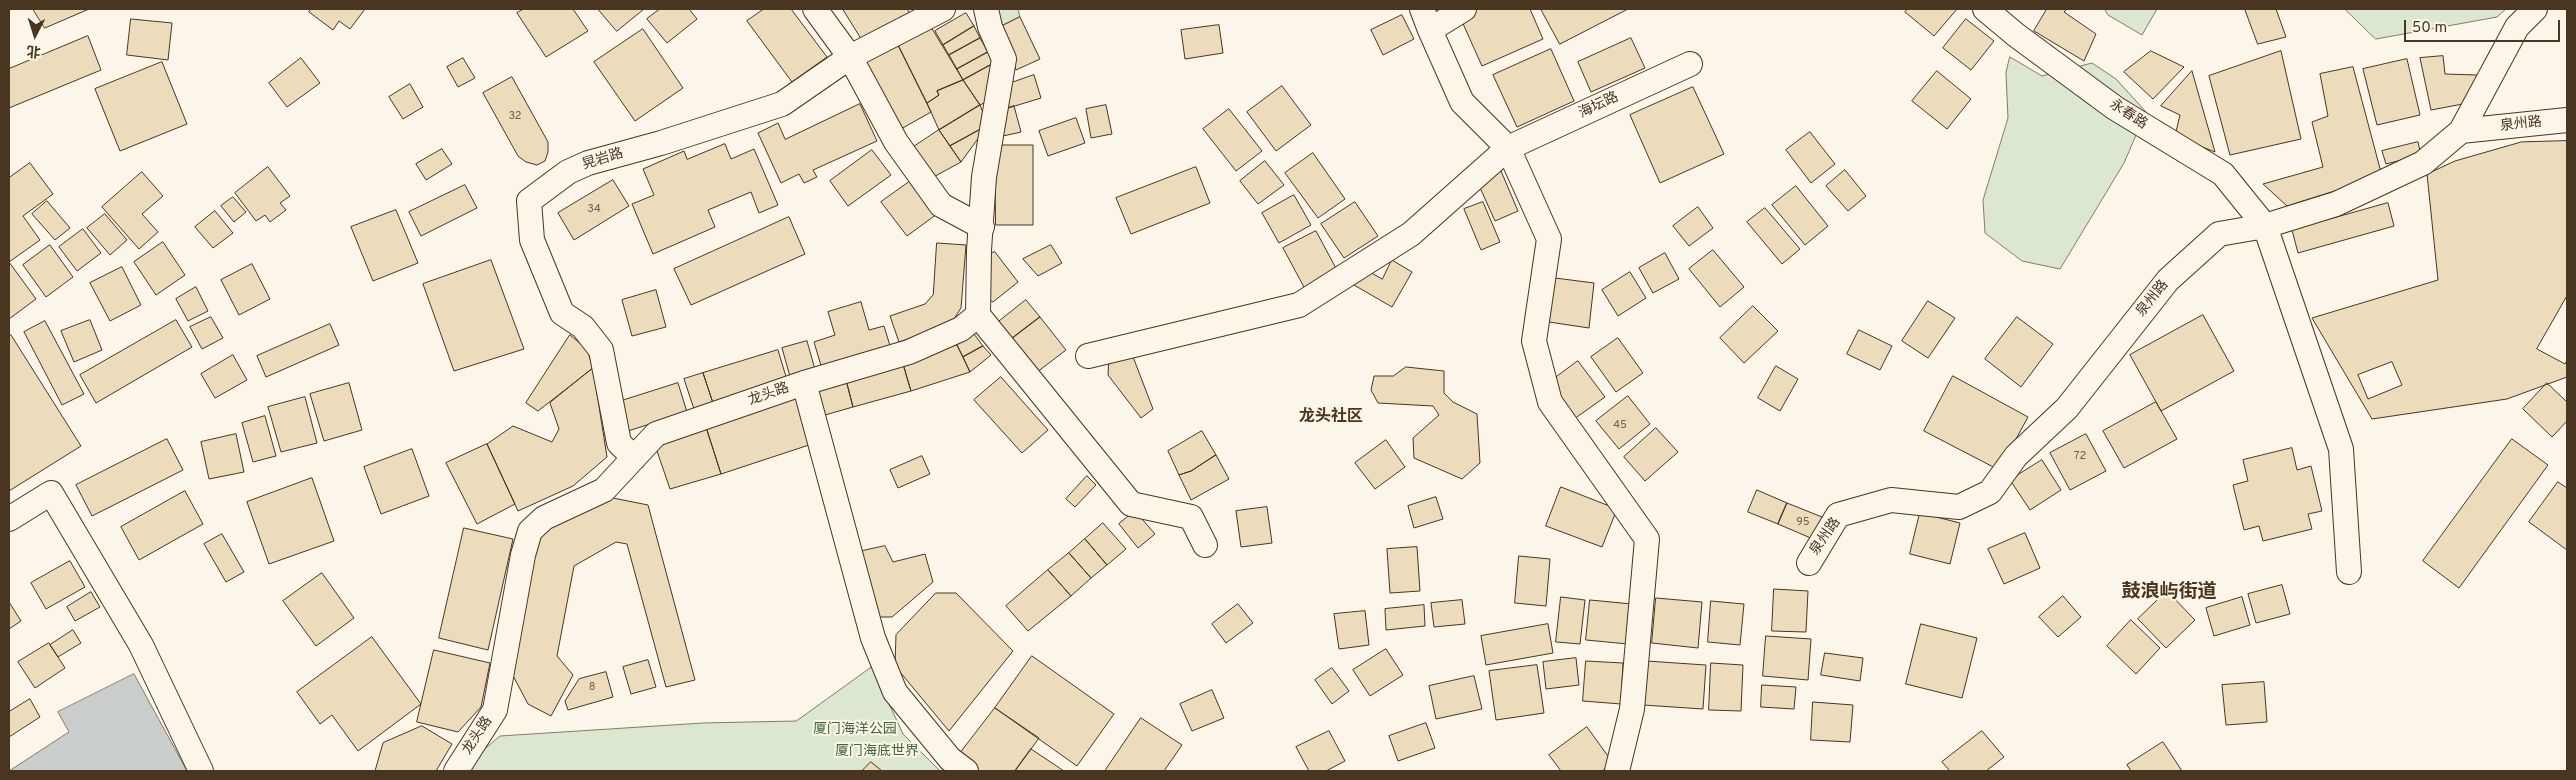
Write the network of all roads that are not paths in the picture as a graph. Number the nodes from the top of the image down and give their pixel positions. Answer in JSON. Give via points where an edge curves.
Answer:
{"nodes":[{"id":1,"x":815,"y":9,"type":"edge"},
{"id":2,"x":944,"y":9,"type":"edge"},
{"id":3,"x":986,"y":9,"type":"edge"},
{"id":4,"x":1422,"y":9,"type":"edge"},
{"id":5,"x":1464,"y":9,"type":"edge"},
{"id":6,"x":1985,"y":9,"type":"edge"},
{"id":7,"x":2535,"y":9,"type":"edge"},
{"id":8,"x":1430,"y":30,"type":"junction"},
{"id":9,"x":850,"y":57,"type":"junction"},
{"id":10,"x":1690,"y":64,"type":"dead end"},
{"id":11,"x":2567,"y":120,"type":"edge"},
{"id":12,"x":2462,"y":131,"type":"junction"},
{"id":13,"x":1508,"y":148,"type":"junction"},
{"id":14,"x":2266,"y":226,"type":"junction"},
{"id":15,"x":982,"y":227,"type":"junction"},
{"id":16,"x":978,"y":315,"type":"junction"},
{"id":17,"x":1088,"y":356,"type":"dead end"},
{"id":18,"x":804,"y":383,"type":"junction"},
{"id":19,"x":634,"y":458,"type":"junction"},
{"id":20,"x":9,"y":519,"type":"edge"},
{"id":21,"x":1205,"y":545,"type":"dead end"},
{"id":22,"x":1809,"y":563,"type":"dead end"},
{"id":23,"x":2349,"y":572,"type":"dead end"},
{"id":24,"x":201,"y":771,"type":"edge"},
{"id":25,"x":456,"y":771,"type":"edge"},
{"id":26,"x":966,"y":771,"type":"edge"},
{"id":27,"x":1617,"y":771,"type":"edge"}],
"edges":[{"from":1,"to":9,"type":"street"},
{"from":2,"to":9,"type":"street","name":"晃岩路"},
{"from":3,"to":15,"type":"street","via":[[1004,59],[984,177]]},
{"from":4,"to":8,"type":"street"},
{"from":5,"to":8,"type":"street"},
{"from":6,"to":14,"type":"street","name":"永春路","via":[[2115,108],[2223,174]]},
{"from":7,"to":12,"type":"street","via":[[2518,27]]},
{"from":8,"to":13,"type":"street","via":[[1462,102]]},
{"from":9,"to":15,"type":"street","via":[[896,142],[941,205]]},
{"from":9,"to":19,"type":"street","name":"晃岩路","via":[[782,104],[588,163],[568,172],[529,201],[532,240],[562,313],[583,327],[601,350],[619,443]]},
{"from":10,"to":13,"type":"street","name":"海坛路"},
{"from":11,"to":12,"type":"street","name":"泉州路"},
{"from":12,"to":14,"type":"street","name":"泉州路","via":[[2422,163],[2336,204]]},
{"from":13,"to":17,"type":"street","name":"海坛路","via":[[1411,234],[1299,305]]},
{"from":13,"to":27,"type":"street","via":[[1549,239],[1534,340],[1550,402],[1647,539],[1632,709]]},
{"from":14,"to":22,"type":"street","name":"泉州路","via":[[2219,234],[2168,280],[2067,408],[2016,456],[1990,492],[1959,507],[1892,500],[1838,515]]},
{"from":14,"to":23,"type":"street","via":[[2341,449]]},
{"from":15,"to":16,"type":"street"},
{"from":16,"to":18,"type":"street","name":"龙头路","via":[[961,330],[909,352]]},
{"from":16,"to":21,"type":"street","via":[[1131,504],[1191,516]]},
{"from":18,"to":19,"type":"street","name":"龙头路","via":[[656,434]]},
{"from":18,"to":26,"type":"street","via":[[873,638],[895,692],[950,759]]},
{"from":19,"to":25,"type":"street","name":"龙头路","via":[[604,490],[544,518],[530,531],[495,710]]},
{"from":20,"to":24,"type":"street","via":[[51,493],[141,645]]}]}
